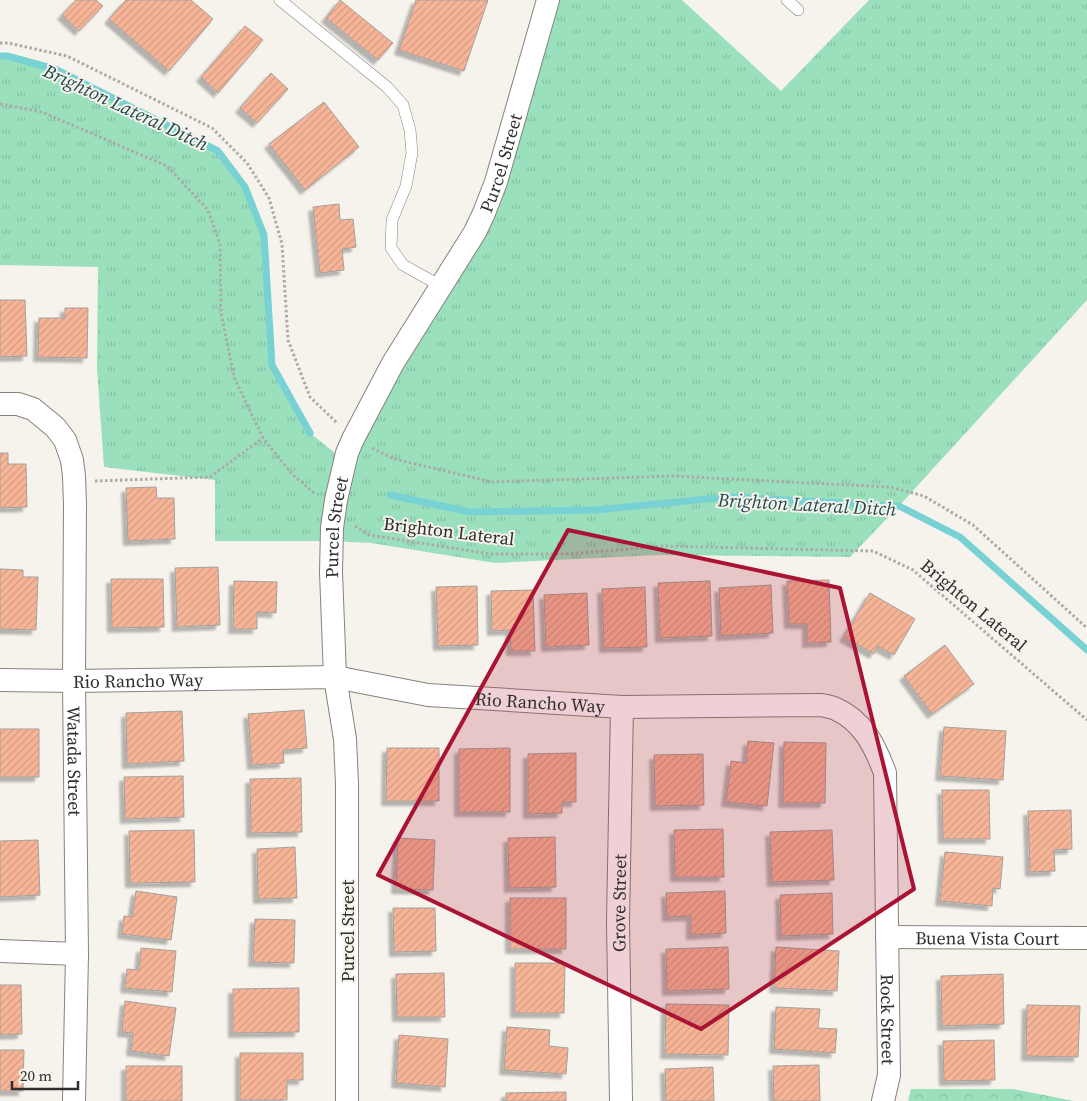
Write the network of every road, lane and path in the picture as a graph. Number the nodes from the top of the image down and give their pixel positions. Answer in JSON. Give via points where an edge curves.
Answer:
{"nodes":[{"id":1,"x":280,"y":0,"type":"edge"},
{"id":2,"x":548,"y":0,"type":"edge"},
{"id":3,"x":787,"y":0,"type":"edge"},
{"id":4,"x":798,"y":10,"type":"dead end"},
{"id":5,"x":0,"y":43,"type":"edge"},
{"id":6,"x":0,"y":104,"type":"edge"},
{"id":7,"x":441,"y":286,"type":"junction"},
{"id":8,"x":0,"y":404,"type":"edge"},
{"id":9,"x":263,"y":438,"type":"junction"},
{"id":10,"x":353,"y":439,"type":"junction"},
{"id":11,"x":75,"y":482,"type":"junction"},
{"id":12,"x":334,"y":512,"type":"junction"},
{"id":13,"x":1087,"y":628,"type":"edge"},
{"id":14,"x":335,"y":677,"type":"junction"},
{"id":15,"x":0,"y":680,"type":"edge"},
{"id":16,"x":74,"y":681,"type":"junction"},
{"id":17,"x":622,"y":707,"type":"junction"},
{"id":18,"x":1087,"y":720,"type":"edge"},
{"id":19,"x":887,"y":937,"type":"junction"},
{"id":20,"x":1087,"y":938,"type":"edge"},
{"id":21,"x":0,"y":951,"type":"edge"},
{"id":22,"x":77,"y":954,"type":"junction"},
{"id":23,"x":74,"y":1101,"type":"edge"},
{"id":24,"x":347,"y":1101,"type":"edge"},
{"id":25,"x":621,"y":1101,"type":"edge"},
{"id":26,"x":883,"y":1101,"type":"edge"}],
"edges":[{"from":1,"to":7,"type":"lane","via":[[387,87],[403,105],[412,153],[406,186],[392,220],[391,248],[403,265]]},
{"from":2,"to":7,"type":"street","name":"Purcel Street","via":[[493,190],[475,232]]},
{"from":3,"to":4,"type":"lane"},
{"from":5,"to":10,"type":"path","via":[[67,56],[212,128],[247,163],[268,198],[282,244],[288,340],[310,397]]},
{"from":6,"to":9,"type":"path","name":"Brighton Lateral","via":[[42,112],[167,166],[208,210],[220,244],[222,313],[234,377]]},
{"from":7,"to":10,"type":"street","name":"Purcel Street","via":[[393,364]]},
{"from":8,"to":11,"type":"street","name":"Watada Street","via":[[18,404],[33,409],[55,427],[65,440]]},
{"from":9,"to":11,"type":"path","via":[[210,477]]},
{"from":9,"to":12,"type":"path","name":"Brighton Lateral","via":[[292,474]]},
{"from":10,"to":12,"type":"street","name":"Purcel Street"},
{"from":10,"to":13,"type":"path","via":[[394,459],[492,482],[672,476],[890,487],[924,496],[973,524]]},
{"from":11,"to":16,"type":"street","name":"Watada Street"},
{"from":12,"to":14,"type":"street","name":"Purcel Street","via":[[331,572]]},
{"from":12,"to":18,"type":"path","name":"Brighton Lateral","via":[[369,535],[492,554],[570,554],[664,546],[874,551],[913,570]]},
{"from":14,"to":16,"type":"street","name":"Rio Rancho Way"},
{"from":14,"to":17,"type":"street","name":"Rio Rancho Way","via":[[428,695]]},
{"from":14,"to":24,"type":"street","name":"Purcel Street","via":[[345,739],[347,784]]},
{"from":15,"to":16,"type":"street","name":"Rio Rancho Way"},
{"from":16,"to":22,"type":"street","name":"Watada Street"},
{"from":17,"to":19,"type":"street","name":"Rio Rancho Way","via":[[821,705],[836,708],[864,729],[885,772]]},
{"from":17,"to":25,"type":"street","name":"Grove Street","via":[[618,922]]},
{"from":19,"to":20,"type":"street","name":"Buena Vista Court"},
{"from":19,"to":26,"type":"street","name":"Rock Street","via":[[889,1075]]},
{"from":21,"to":22,"type":"street"},
{"from":22,"to":23,"type":"street","name":"Watada Street"}]}
